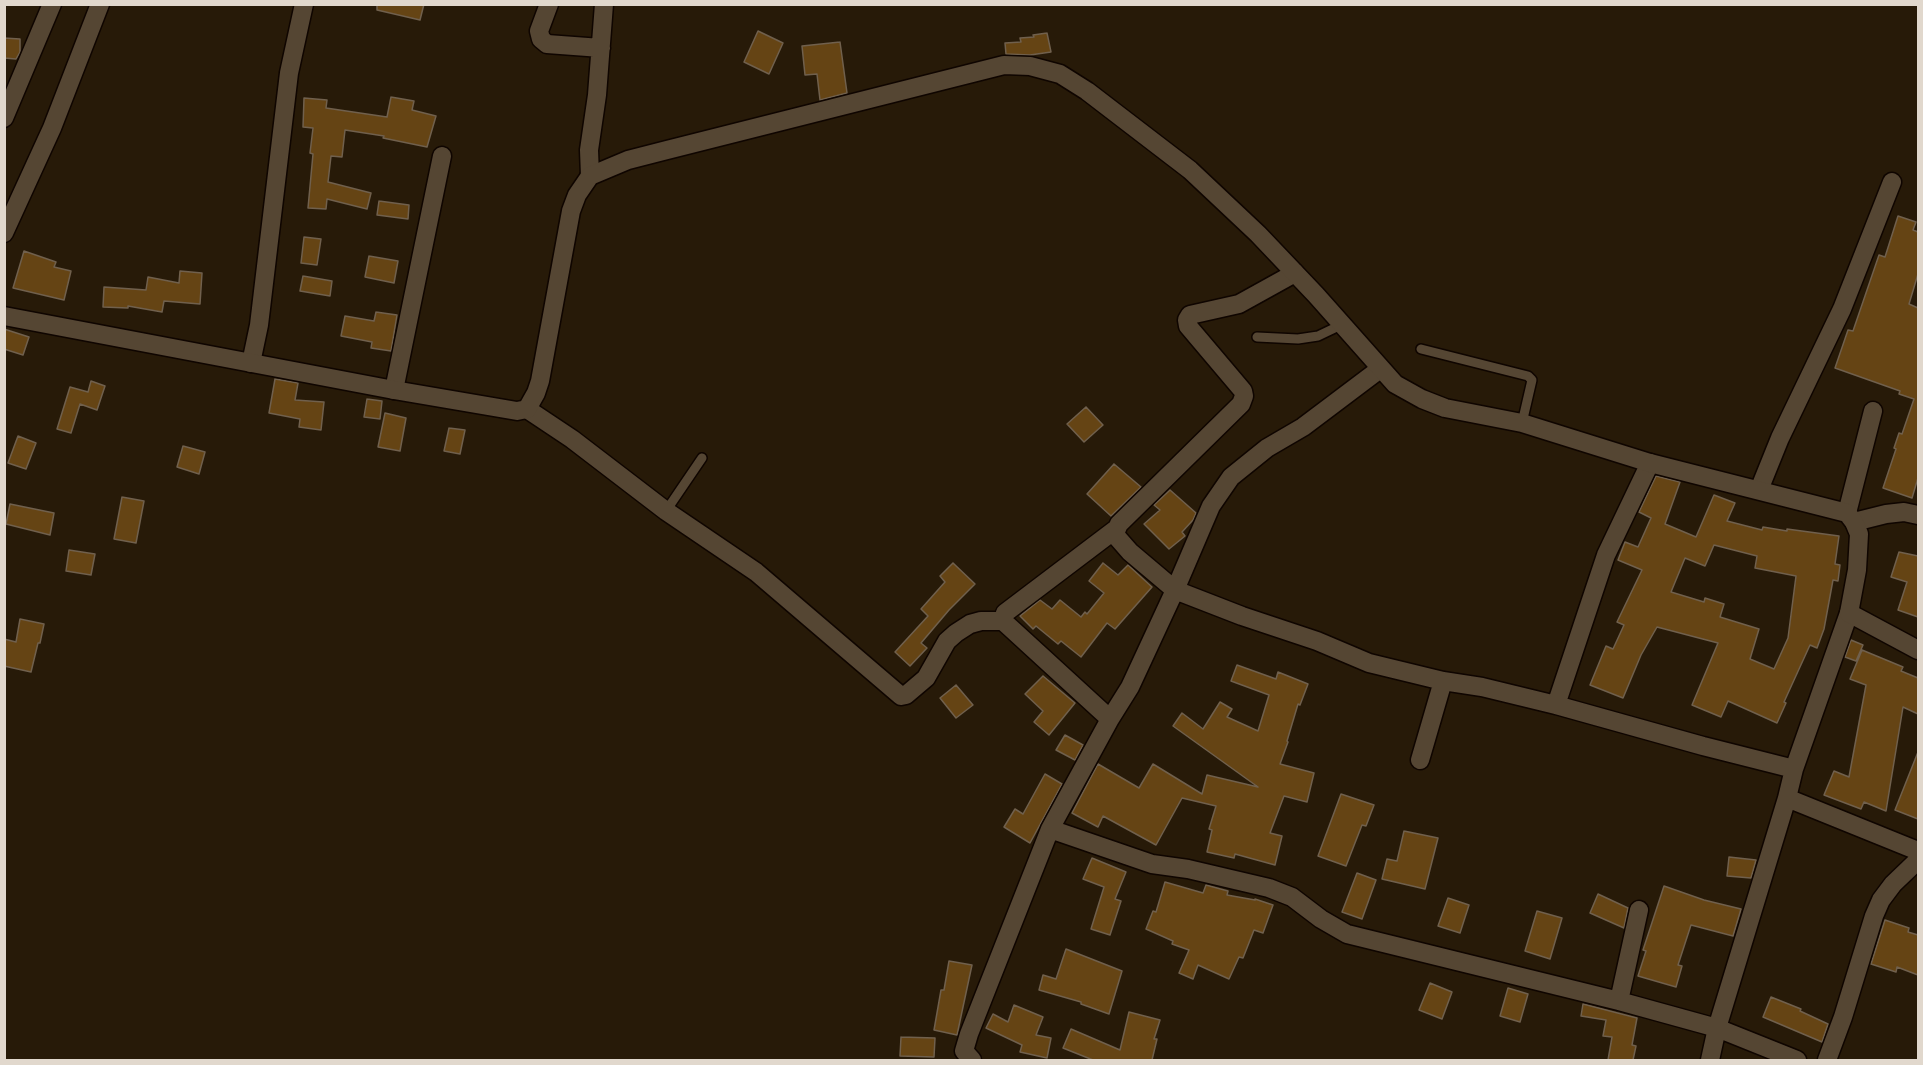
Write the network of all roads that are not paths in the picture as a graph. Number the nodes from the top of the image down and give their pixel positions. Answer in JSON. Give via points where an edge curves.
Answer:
{"nodes":[{"id":1,"x":52,"y":4,"type":"edge"},
{"id":2,"x":100,"y":4,"type":"edge"},
{"id":3,"x":304,"y":4,"type":"edge"},
{"id":4,"x":549,"y":4,"type":"edge"},
{"id":5,"x":604,"y":4,"type":"edge"},
{"id":6,"x":601,"y":48,"type":"junction"},
{"id":7,"x":4,"y":118,"type":"edge"},
{"id":8,"x":441,"y":156,"type":"dead end"},
{"id":9,"x":590,"y":176,"type":"junction"},
{"id":10,"x":1892,"y":182,"type":"dead end"},
{"id":11,"x":4,"y":233,"type":"edge"},
{"id":12,"x":1295,"y":273,"type":"junction"},
{"id":13,"x":4,"y":316,"type":"edge"},
{"id":14,"x":1341,"y":325,"type":"junction"},
{"id":15,"x":1257,"y":337,"type":"dead end"},
{"id":16,"x":1421,"y":349,"type":"dead end"},
{"id":17,"x":251,"y":363,"type":"junction"},
{"id":18,"x":1380,"y":369,"type":"junction"},
{"id":19,"x":394,"y":390,"type":"junction"},
{"id":20,"x":527,"y":409,"type":"junction"},
{"id":21,"x":1873,"y":411,"type":"dead end"},
{"id":22,"x":1522,"y":423,"type":"junction"},
{"id":23,"x":702,"y":459,"type":"dead end"},
{"id":24,"x":1650,"y":463,"type":"junction"},
{"id":25,"x":1759,"y":490,"type":"junction"},
{"id":26,"x":666,"y":511,"type":"junction"},
{"id":27,"x":1918,"y":515,"type":"edge"},
{"id":28,"x":1851,"y":518,"type":"junction"},
{"id":29,"x":1116,"y":529,"type":"junction"},
{"id":30,"x":1175,"y":590,"type":"junction"},
{"id":31,"x":1849,"y":613,"type":"junction"},
{"id":32,"x":1003,"y":621,"type":"junction"},
{"id":33,"x":1918,"y":650,"type":"edge"},
{"id":34,"x":1443,"y":681,"type":"junction"},
{"id":35,"x":1556,"y":705,"type":"junction"},
{"id":36,"x":1110,"y":719,"type":"junction"},
{"id":37,"x":1420,"y":760,"type":"dead end"},
{"id":38,"x":1794,"y":769,"type":"junction"},
{"id":39,"x":1787,"y":798,"type":"junction"},
{"id":40,"x":1050,"y":829,"type":"junction"},
{"id":41,"x":1918,"y":851,"type":"edge"},
{"id":42,"x":1918,"y":860,"type":"edge"},
{"id":43,"x":1639,"y":910,"type":"dead end"},
{"id":44,"x":1619,"y":1001,"type":"junction"},
{"id":45,"x":1717,"y":1028,"type":"junction"},
{"id":46,"x":972,"y":1060,"type":"edge"},
{"id":47,"x":1710,"y":1060,"type":"edge"},
{"id":48,"x":1797,"y":1060,"type":"edge"},
{"id":49,"x":1827,"y":1060,"type":"edge"}],
"edges":[{"from":1,"to":7,"type":"street"},
{"from":2,"to":11,"type":"street","via":[[52,128]]},
{"from":3,"to":17,"type":"street","via":[[289,73]]},
{"from":4,"to":6,"type":"street","via":[[539,32],[541,39],[547,44]]},
{"from":5,"to":6,"type":"street"},
{"from":6,"to":9,"type":"street","via":[[589,150]]},
{"from":8,"to":19,"type":"street"},
{"from":9,"to":12,"type":"street","via":[[657,152],[1004,65],[1030,66],[1060,74],[1190,170]]},
{"from":9,"to":20,"type":"street","via":[[571,211],[540,381]]},
{"from":10,"to":25,"type":"street","via":[[1842,309]]},
{"from":12,"to":14,"type":"street"},
{"from":12,"to":29,"type":"street","via":[[1239,304],[1190,315],[1188,326],[1244,396],[1241,404]]},
{"from":13,"to":17,"type":"street"},
{"from":14,"to":15,"type":"lane","via":[[1318,336],[1298,339]]},
{"from":14,"to":18,"type":"street"},
{"from":16,"to":22,"type":"lane","via":[[1528,376],[1532,380]]},
{"from":17,"to":19,"type":"street"},
{"from":18,"to":22,"type":"street","via":[[1395,384],[1422,399],[1446,408]]},
{"from":18,"to":30,"type":"street","via":[[1231,477],[1211,506]]},
{"from":19,"to":20,"type":"street","via":[[517,411]]},
{"from":20,"to":26,"type":"street"},
{"from":21,"to":28,"type":"street"},
{"from":22,"to":24,"type":"street"},
{"from":23,"to":26,"type":"lane"},
{"from":24,"to":25,"type":"street"},
{"from":24,"to":35,"type":"street","via":[[1606,555]]},
{"from":25,"to":28,"type":"street"},
{"from":26,"to":32,"type":"street","via":[[756,572],[901,696],[926,678],[947,641],[956,633],[981,621]]},
{"from":27,"to":28,"type":"street","via":[[1904,512]]},
{"from":28,"to":31,"type":"street","via":[[1859,534]]},
{"from":29,"to":30,"type":"street","via":[[1116,536],[1130,552]]},
{"from":29,"to":32,"type":"street","via":[[1005,613]]},
{"from":30,"to":34,"type":"street","via":[[1369,663]]},
{"from":30,"to":36,"type":"street","via":[[1130,687]]},
{"from":31,"to":33,"type":"street"},
{"from":31,"to":38,"type":"street"},
{"from":32,"to":36,"type":"street"},
{"from":34,"to":35,"type":"street"},
{"from":34,"to":37,"type":"street"},
{"from":35,"to":38,"type":"street"},
{"from":36,"to":40,"type":"street"},
{"from":38,"to":39,"type":"street"},
{"from":39,"to":41,"type":"street"},
{"from":39,"to":45,"type":"street"},
{"from":40,"to":44,"type":"street","via":[[1152,864],[1269,888],[1292,897],[1347,934]]},
{"from":40,"to":46,"type":"street","via":[[969,1034],[964,1051]]},
{"from":42,"to":49,"type":"street","via":[[1881,900]]},
{"from":43,"to":44,"type":"street"},
{"from":44,"to":45,"type":"street"},
{"from":45,"to":47,"type":"street"},
{"from":45,"to":48,"type":"street"}]}
